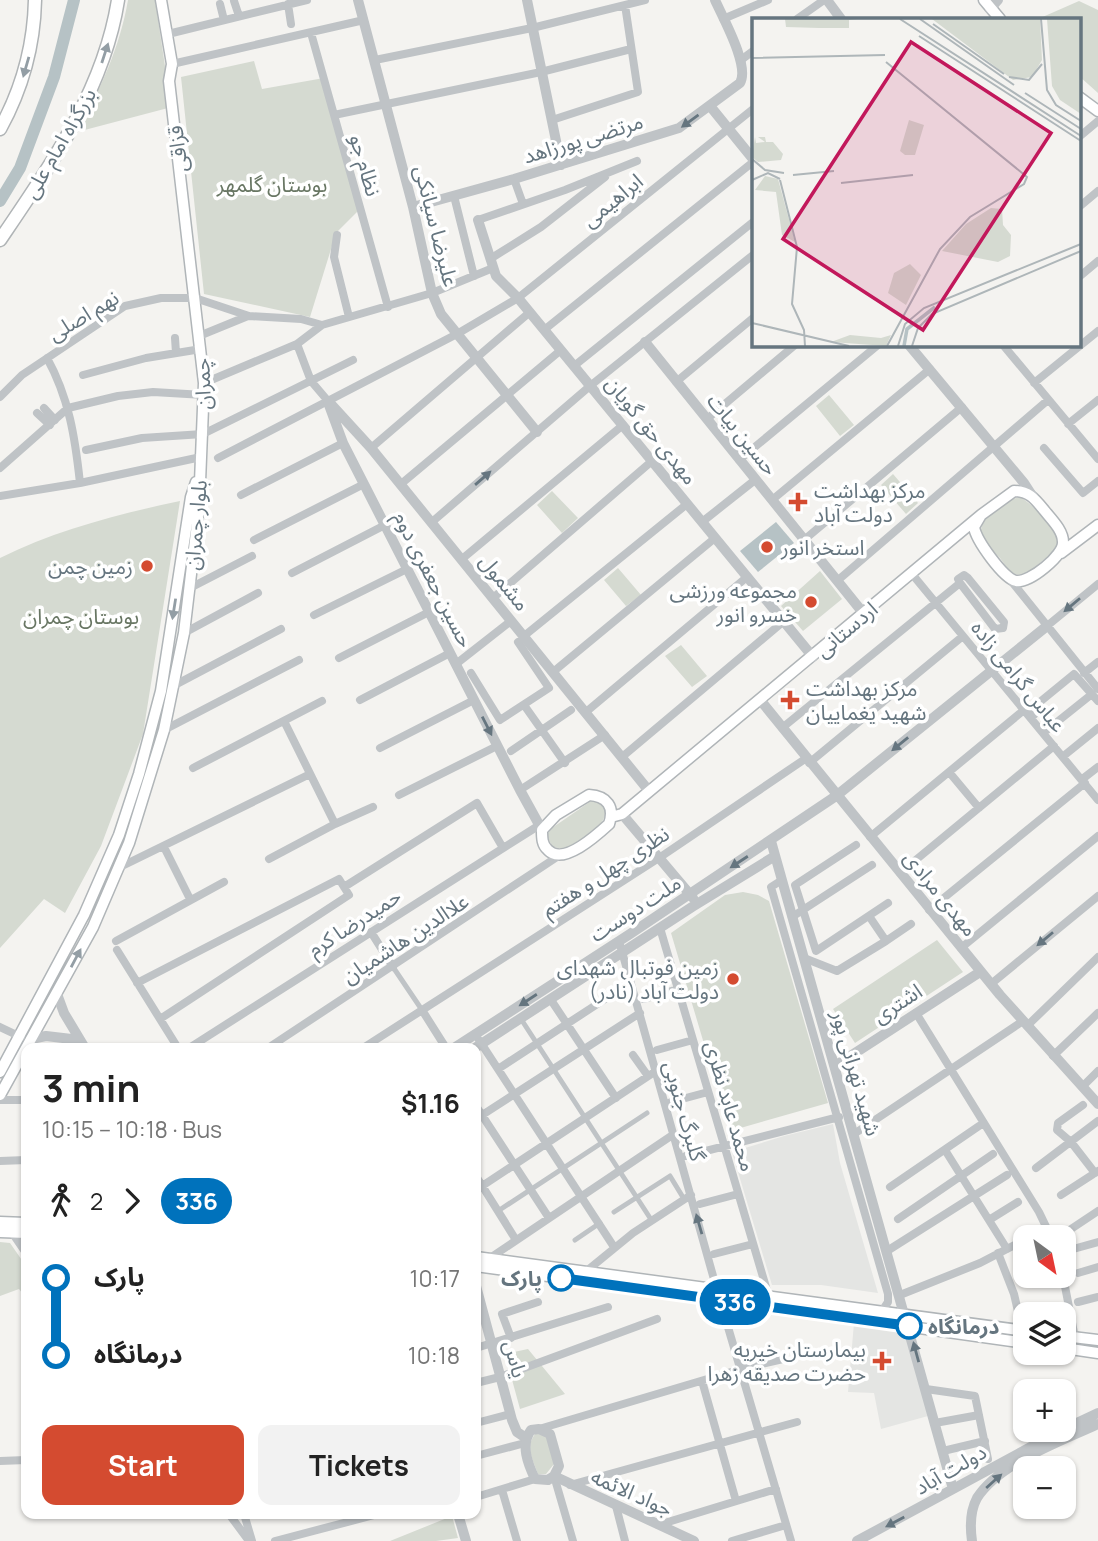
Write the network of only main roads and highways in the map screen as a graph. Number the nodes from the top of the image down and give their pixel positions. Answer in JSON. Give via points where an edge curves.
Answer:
{"nodes":[{"id":1,"x":35,"y":0,"type":"edge"},
{"id":2,"x":118,"y":0,"type":"edge"},
{"id":3,"x":161,"y":0,"type":"edge"},
{"id":4,"x":1080,"y":98,"type":"edge"},
{"id":5,"x":1098,"y":111,"type":"edge"},
{"id":6,"x":0,"y":130,"type":"edge"},
{"id":7,"x":0,"y":240,"type":"edge"},
{"id":8,"x":195,"y":298,"type":"joint"},
{"id":9,"x":200,"y":470,"type":"junction"},
{"id":10,"x":981,"y":515,"type":"junction"},
{"id":11,"x":1098,"y":516,"type":"edge"},
{"id":12,"x":1098,"y":524,"type":"edge"},
{"id":13,"x":1060,"y":530,"type":"junction"},
{"id":14,"x":979,"y":541,"type":"junction"},
{"id":15,"x":946,"y":546,"type":"junction"},
{"id":16,"x":1059,"y":555,"type":"junction"},
{"id":17,"x":617,"y":815,"type":"junction"},
{"id":18,"x":26,"y":1038,"type":"junction"},
{"id":19,"x":22,"y":1043,"type":"edge"},
{"id":20,"x":24,"y":1043,"type":"edge"},
{"id":21,"x":21,"y":1045,"type":"edge"},
{"id":22,"x":21,"y":1050,"type":"edge"},
{"id":23,"x":0,"y":1072,"type":"edge"},
{"id":24,"x":0,"y":1098,"type":"edge"},
{"id":25,"x":0,"y":1222,"type":"edge"},
{"id":26,"x":21,"y":1225,"type":"edge"},
{"id":27,"x":13,"y":1229,"type":"junction"},
{"id":28,"x":21,"y":1231,"type":"edge"},
{"id":29,"x":0,"y":1232,"type":"edge"},
{"id":30,"x":481,"y":1257,"type":"edge"},
{"id":31,"x":481,"y":1267,"type":"edge"},
{"id":32,"x":719,"y":1295,"type":"junction"},
{"id":33,"x":907,"y":1320,"type":"junction"},
{"id":34,"x":1013,"y":1325,"type":"edge"},
{"id":35,"x":1076,"y":1338,"type":"edge"},
{"id":36,"x":1013,"y":1340,"type":"edge"},
{"id":37,"x":1098,"y":1340,"type":"edge"},
{"id":38,"x":1076,"y":1350,"type":"edge"},
{"id":39,"x":1098,"y":1353,"type":"edge"}],
"edges":[{"from":1,"to":6,"type":"highway","one_way":true,"via":[[28,60]]},
{"from":7,"to":2,"type":"highway","name":"بزرگراه امام علی","one_way":true,"via":[[82,110],[107,47]]},
{"from":3,"to":8,"type":"main road","name":"قزاقی","via":[[172,64],[169,81]]},
{"from":4,"to":5,"type":"main road"},
{"from":8,"to":9,"type":"main road","name":"چمران","via":[[204,383]]},
{"from":9,"to":18,"type":"main road","name":"بلوار چمران","one_way":true,"via":[[191,497],[160,691],[139,774],[119,835]]},
{"from":18,"to":9,"type":"main road","name":"بلوار چمران","one_way":true,"via":[[57,994],[93,927],[146,792],[184,633]]},
{"from":10,"to":13,"type":"main road","via":[[1007,494],[1028,493]]},
{"from":10,"to":14,"type":"main road","via":[[975,527]]},
{"from":10,"to":15,"type":"main road","name":"اردستانی"},
{"from":11,"to":13,"type":"main road","via":[[1075,533]]},
{"from":12,"to":16,"type":"main road"},
{"from":13,"to":16,"type":"main road","via":[[1063,543]]},
{"from":14,"to":15,"type":"main road","via":[[963,539]]},
{"from":14,"to":16,"type":"main road","via":[[1006,575],[1016,580],[1028,578]]},
{"from":15,"to":17,"type":"main road","name":"اردستانی"},
{"from":17,"to":17,"type":"main road","name":"اردستانی","via":[[569,852],[550,853],[544,846],[540,828],[589,795],[606,800]]},
{"from":18,"to":19,"type":"main road","name":"بلوار چمران"},
{"from":18,"to":20,"type":"main road","name":"بلوار چمران"},
{"from":21,"to":23,"type":"main road","name":"بلوار چمران"},
{"from":22,"to":24,"type":"main road","name":"بلوار چمران"},
{"from":25,"to":27,"type":"main road"},
{"from":26,"to":27,"type":"main road"},
{"from":27,"to":28,"type":"main road"},
{"from":27,"to":29,"type":"main road"},
{"from":30,"to":32,"type":"main road"},
{"from":31,"to":32,"type":"main road"},
{"from":32,"to":33,"type":"main road"},
{"from":32,"to":33,"type":"main road","via":[[768,1294],[882,1311]]},
{"from":33,"to":34,"type":"main road"},
{"from":33,"to":36,"type":"main road"},
{"from":35,"to":37,"type":"main road"},
{"from":38,"to":39,"type":"main road"}]}
